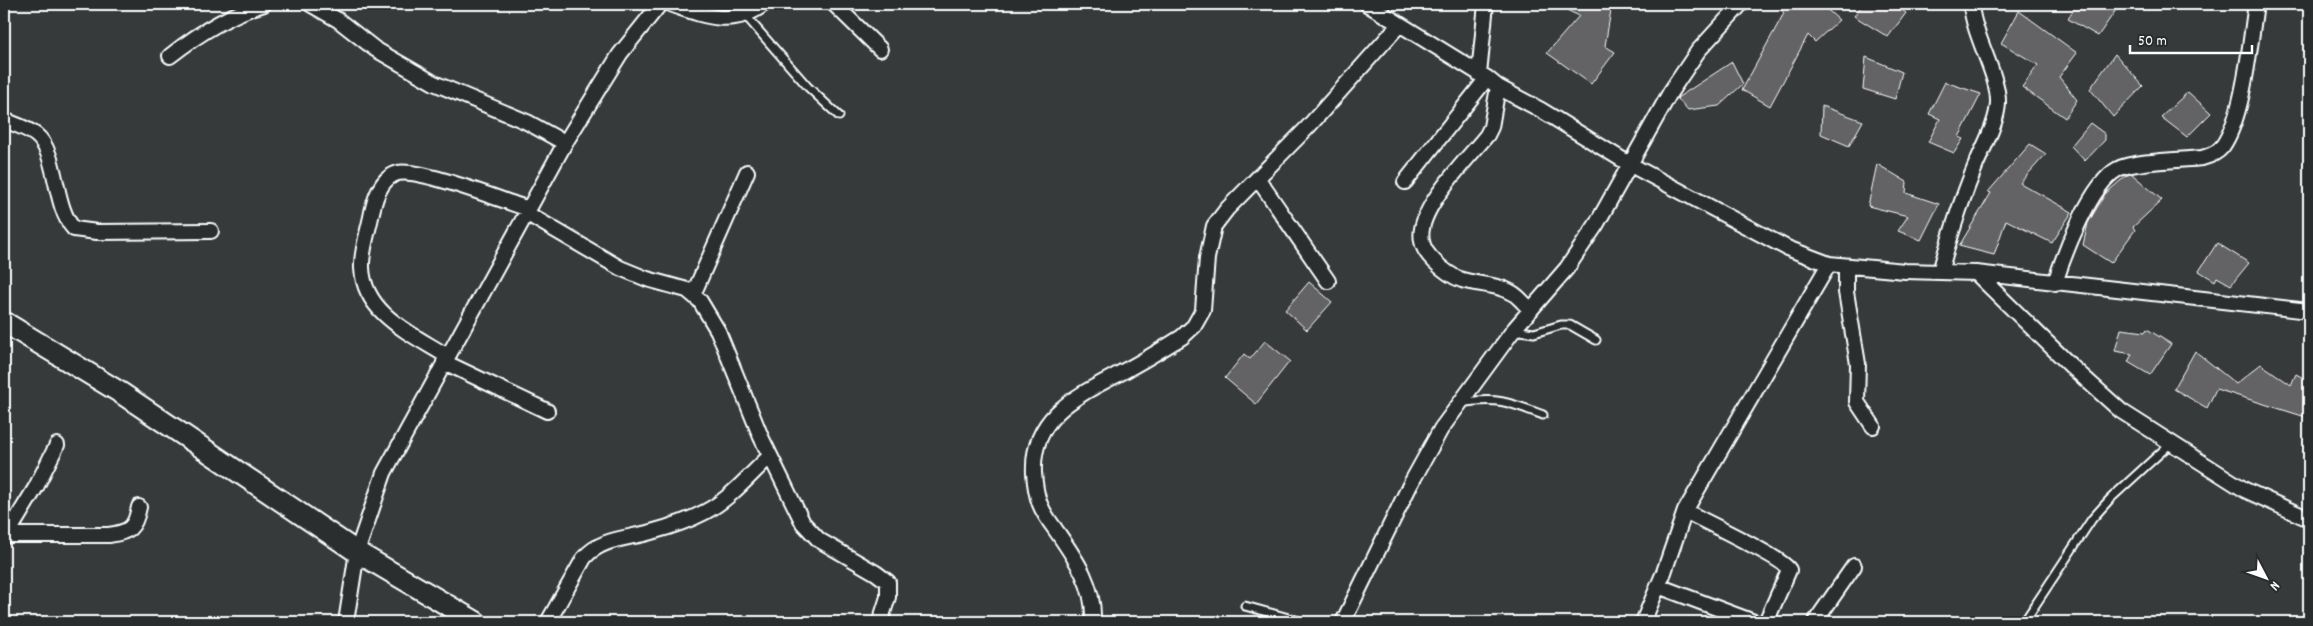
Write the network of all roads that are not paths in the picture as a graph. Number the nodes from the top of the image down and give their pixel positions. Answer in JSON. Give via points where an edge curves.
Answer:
{"nodes":[{"id":1,"x":264,"y":4,"type":"edge"},
{"id":2,"x":310,"y":4,"type":"edge"},
{"id":3,"x":660,"y":4,"type":"edge"},
{"id":4,"x":670,"y":4,"type":"edge"},
{"id":5,"x":764,"y":4,"type":"edge"},
{"id":6,"x":834,"y":4,"type":"edge"},
{"id":7,"x":1367,"y":4,"type":"edge"},
{"id":8,"x":1486,"y":4,"type":"edge"},
{"id":9,"x":1741,"y":4,"type":"edge"},
{"id":10,"x":1971,"y":4,"type":"edge"},
{"id":11,"x":2256,"y":4,"type":"edge"},
{"id":12,"x":745,"y":15,"type":"junction"},
{"id":13,"x":1399,"y":25,"type":"junction"},
{"id":14,"x":880,"y":49,"type":"dead end"},
{"id":15,"x":170,"y":56,"type":"dead end"},
{"id":16,"x":1483,"y":76,"type":"junction"},
{"id":17,"x":1498,"y":87,"type":"junction"},
{"id":18,"x":838,"y":116,"type":"dead end"},
{"id":19,"x":4,"y":120,"type":"edge"},
{"id":20,"x":565,"y":142,"type":"junction"},
{"id":21,"x":1631,"y":165,"type":"junction"},
{"id":22,"x":747,"y":172,"type":"dead end"},
{"id":23,"x":1258,"y":180,"type":"junction"},
{"id":24,"x":1405,"y":182,"type":"dead end"},
{"id":25,"x":528,"y":211,"type":"junction"},
{"id":26,"x":211,"y":231,"type":"dead end"},
{"id":27,"x":1829,"y":264,"type":"junction"},
{"id":28,"x":1846,"y":266,"type":"junction"},
{"id":29,"x":1940,"y":272,"type":"junction"},
{"id":30,"x":1976,"y":273,"type":"junction"},
{"id":31,"x":1328,"y":281,"type":"dead end"},
{"id":32,"x":2055,"y":283,"type":"junction"},
{"id":33,"x":693,"y":295,"type":"junction"},
{"id":34,"x":1531,"y":310,"type":"junction"},
{"id":35,"x":2309,"y":311,"type":"edge"},
{"id":36,"x":4,"y":322,"type":"edge"},
{"id":37,"x":1513,"y":330,"type":"junction"},
{"id":38,"x":1596,"y":340,"type":"dead end"},
{"id":39,"x":445,"y":359,"type":"junction"},
{"id":40,"x":1460,"y":404,"type":"junction"},
{"id":41,"x":546,"y":411,"type":"dead end"},
{"id":42,"x":1542,"y":416,"type":"dead end"},
{"id":43,"x":1873,"y":426,"type":"dead end"},
{"id":44,"x":2170,"y":444,"type":"junction"},
{"id":45,"x":57,"y":445,"type":"dead end"},
{"id":46,"x":770,"y":456,"type":"junction"},
{"id":47,"x":139,"y":507,"type":"dead end"},
{"id":48,"x":1685,"y":510,"type":"junction"},
{"id":49,"x":2309,"y":519,"type":"edge"},
{"id":50,"x":5,"y":536,"type":"edge"},
{"id":51,"x":357,"y":552,"type":"junction"},
{"id":52,"x":1854,"y":566,"type":"dead end"},
{"id":53,"x":1658,"y":586,"type":"junction"},
{"id":54,"x":1245,"y":606,"type":"dead end"},
{"id":55,"x":346,"y":622,"type":"edge"},
{"id":56,"x":476,"y":622,"type":"edge"},
{"id":57,"x":548,"y":622,"type":"edge"},
{"id":58,"x":880,"y":622,"type":"edge"},
{"id":59,"x":1093,"y":622,"type":"edge"},
{"id":60,"x":1303,"y":622,"type":"edge"},
{"id":61,"x":1343,"y":622,"type":"edge"},
{"id":62,"x":1643,"y":622,"type":"edge"},
{"id":63,"x":1754,"y":622,"type":"edge"},
{"id":64,"x":1766,"y":622,"type":"edge"},
{"id":65,"x":1815,"y":622,"type":"edge"},
{"id":66,"x":2024,"y":622,"type":"edge"}],
"edges":[{"from":1,"to":15,"type":"street","via":[[208,29]]},
{"from":2,"to":20,"type":"street","via":[[338,20],[375,49],[434,83],[527,122]]},
{"from":3,"to":20,"type":"street","via":[[620,54]]},
{"from":4,"to":12,"type":"street","via":[[714,17]]},
{"from":5,"to":12,"type":"street"},
{"from":6,"to":14,"type":"street"},
{"from":7,"to":13,"type":"street"},
{"from":8,"to":16,"type":"street"},
{"from":9,"to":21,"type":"street","via":[[1698,51],[1671,91]]},
{"from":10,"to":29,"type":"street","via":[[1998,101],[1994,120],[1954,221]]},
{"from":11,"to":32,"type":"street","via":[[2235,124],[2221,148],[2202,158],[2126,166],[2111,173],[2067,247]]},
{"from":12,"to":18,"type":"lane"},
{"from":13,"to":16,"type":"street"},
{"from":13,"to":23,"type":"street"},
{"from":16,"to":17,"type":"street"},
{"from":16,"to":24,"type":"street"},
{"from":17,"to":21,"type":"street"},
{"from":17,"to":34,"type":"street","via":[[1491,127],[1439,194],[1422,228],[1422,242],[1444,272],[1462,280],[1503,289],[1514,294]]},
{"from":19,"to":26,"type":"street","via":[[28,130],[42,142],[64,213],[74,229],[97,232]]},
{"from":20,"to":25,"type":"street"},
{"from":21,"to":27,"type":"street","via":[[1787,248]]},
{"from":21,"to":34,"type":"street","via":[[1567,268]]},
{"from":22,"to":33,"type":"street"},
{"from":23,"to":31,"type":"street"},
{"from":23,"to":59,"type":"street","via":[[1214,226],[1207,258],[1203,310],[1194,326],[1182,337],[1069,401],[1051,418],[1038,441],[1034,462],[1040,509],[1087,579]]},
{"from":25,"to":33,"type":"street","via":[[620,268]]},
{"from":25,"to":39,"type":"street"},
{"from":25,"to":39,"type":"street","via":[[421,174],[398,173],[384,182],[374,202],[361,266],[364,289],[374,305]]},
{"from":27,"to":28,"type":"street"},
{"from":27,"to":48,"type":"street"},
{"from":28,"to":29,"type":"street"},
{"from":28,"to":43,"type":"street","via":[[1846,292],[1858,364],[1857,402]]},
{"from":29,"to":30,"type":"street"},
{"from":30,"to":32,"type":"street"},
{"from":30,"to":44,"type":"street","via":[[2121,411]]},
{"from":32,"to":35,"type":"street"},
{"from":33,"to":46,"type":"street","via":[[718,331]]},
{"from":34,"to":37,"type":"street"},
{"from":36,"to":51,"type":"main road","via":[[121,393]]},
{"from":37,"to":38,"type":"lane","via":[[1534,333],[1570,325]]},
{"from":37,"to":40,"type":"street"},
{"from":39,"to":41,"type":"street"},
{"from":39,"to":51,"type":"street","via":[[384,473]]},
{"from":40,"to":42,"type":"lane","via":[[1495,399]]},
{"from":40,"to":61,"type":"street","via":[[1441,430],[1410,485]]},
{"from":44,"to":49,"type":"street","via":[[2246,490]]},
{"from":44,"to":66,"type":"lane","via":[[2092,519]]},
{"from":45,"to":50,"type":"street","via":[[36,487]]},
{"from":46,"to":57,"type":"street","via":[[707,511],[679,523],[603,543],[590,550]]},
{"from":46,"to":58,"type":"street","via":[[803,522],[819,540],[888,582],[888,597]]},
{"from":47,"to":50,"type":"street","via":[[132,527],[125,532]]},
{"from":48,"to":53,"type":"street"},
{"from":48,"to":64,"type":"street","via":[[1788,566],[1783,588]]},
{"from":51,"to":55,"type":"street"},
{"from":51,"to":56,"type":"main road"},
{"from":52,"to":65,"type":"street"},
{"from":53,"to":62,"type":"street"},
{"from":53,"to":63,"type":"street"},
{"from":54,"to":60,"type":"lane"}]}
